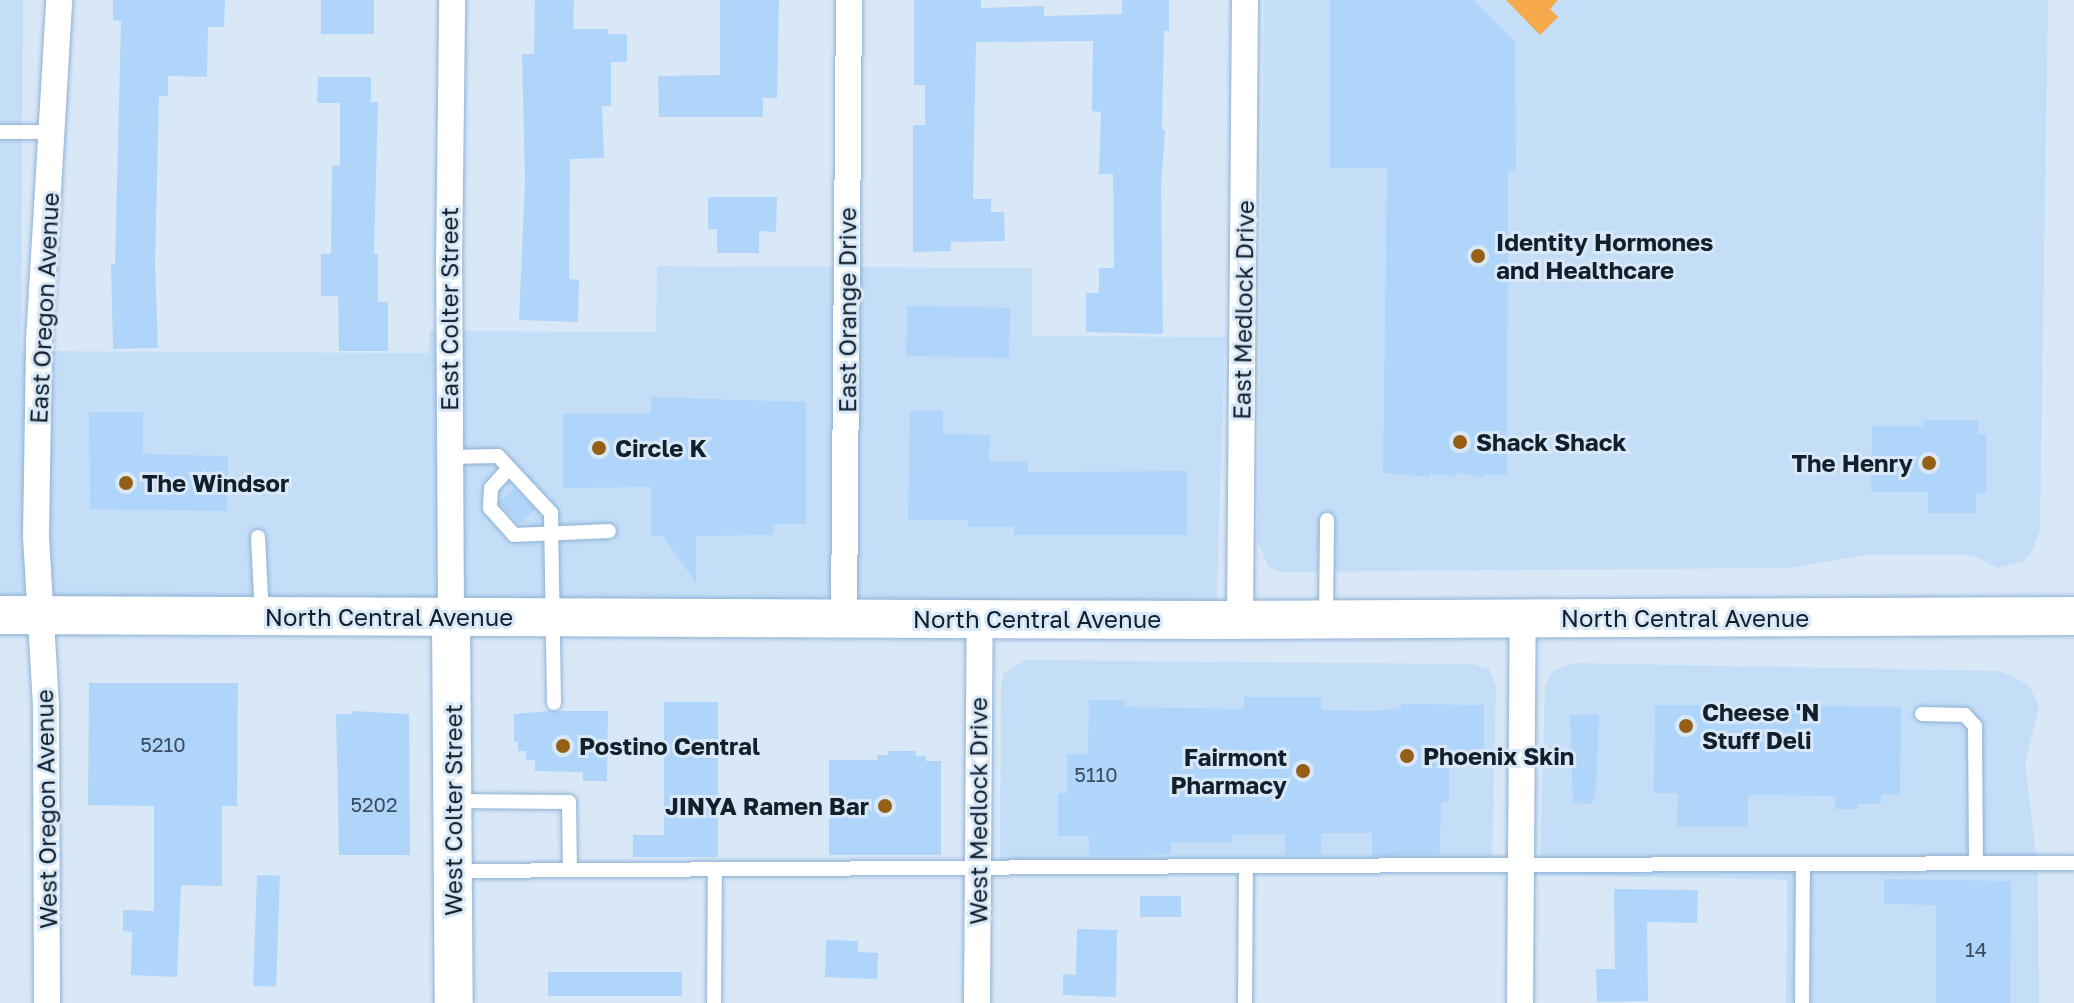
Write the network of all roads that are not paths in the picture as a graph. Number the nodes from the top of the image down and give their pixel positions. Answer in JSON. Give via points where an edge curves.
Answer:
{"nodes":[{"id":1,"x":59,"y":0,"type":"edge"},
{"id":2,"x":452,"y":0,"type":"edge"},
{"id":3,"x":849,"y":0,"type":"edge"},
{"id":4,"x":1245,"y":0,"type":"edge"},
{"id":5,"x":0,"y":132,"type":"edge"},
{"id":6,"x":54,"y":132,"type":"junction"},
{"id":7,"x":449,"y":457,"type":"junction"},
{"id":8,"x":509,"y":468,"type":"junction"},
{"id":9,"x":1327,"y":520,"type":"dead end"},
{"id":10,"x":609,"y":531,"type":"dead end"},
{"id":11,"x":552,"y":533,"type":"junction"},
{"id":12,"x":258,"y":537,"type":"dead end"},
{"id":13,"x":0,"y":615,"type":"edge"},
{"id":14,"x":40,"y":615,"type":"junction"},
{"id":15,"x":2074,"y":616,"type":"edge"},
{"id":16,"x":262,"y":617,"type":"junction"},
{"id":17,"x":451,"y":618,"type":"junction"},
{"id":18,"x":554,"y":618,"type":"junction"},
{"id":19,"x":1326,"y":618,"type":"junction"},
{"id":20,"x":1523,"y":618,"type":"junction"},
{"id":21,"x":844,"y":619,"type":"junction"},
{"id":22,"x":980,"y":619,"type":"junction"},
{"id":23,"x":1240,"y":620,"type":"junction"},
{"id":24,"x":554,"y":703,"type":"dead end"},
{"id":25,"x":1922,"y":714,"type":"dead end"},
{"id":26,"x":453,"y":801,"type":"junction"},
{"id":27,"x":1976,"y":863,"type":"junction"},
{"id":28,"x":2074,"y":863,"type":"edge"},
{"id":29,"x":1521,"y":864,"type":"junction"},
{"id":30,"x":1803,"y":865,"type":"junction"},
{"id":31,"x":1246,"y":866,"type":"junction"},
{"id":32,"x":977,"y":869,"type":"junction"},
{"id":33,"x":570,"y":870,"type":"junction"},
{"id":34,"x":715,"y":870,"type":"junction"},
{"id":35,"x":453,"y":871,"type":"junction"},
{"id":36,"x":47,"y":1003,"type":"edge"},
{"id":37,"x":454,"y":1003,"type":"edge"},
{"id":38,"x":714,"y":1003,"type":"edge"},
{"id":39,"x":977,"y":1003,"type":"edge"},
{"id":40,"x":1245,"y":1003,"type":"edge"},
{"id":41,"x":1520,"y":1003,"type":"edge"},
{"id":42,"x":1802,"y":1003,"type":"edge"}],
"edges":[{"from":1,"to":6,"type":"street","name":"East Oregon Avenue"},
{"from":2,"to":7,"type":"street","name":"East Colter Street"},
{"from":3,"to":21,"type":"street","name":"East Orange Drive"},
{"from":4,"to":23,"type":"street","name":"East Medlock Drive"},
{"from":5,"to":6,"type":"lane"},
{"from":6,"to":14,"type":"street","name":"East Oregon Avenue","via":[[39,341]]},
{"from":7,"to":8,"type":"lane","via":[[498,456]]},
{"from":7,"to":17,"type":"street","name":"East Colter Street"},
{"from":8,"to":11,"type":"lane","via":[[551,513]]},
{"from":8,"to":11,"type":"lane","via":[[491,488],[490,508],[514,535]]},
{"from":9,"to":19,"type":"lane"},
{"from":10,"to":11,"type":"lane"},
{"from":11,"to":18,"type":"lane"},
{"from":12,"to":16,"type":"lane"},
{"from":13,"to":14,"type":"main road","name":"North Central Avenue"},
{"from":14,"to":16,"type":"main road","name":"North Central Avenue"},
{"from":14,"to":36,"type":"street","name":"West Oregon Avenue","via":[[46,705]]},
{"from":15,"to":20,"type":"main road","name":"North Central Avenue"},
{"from":16,"to":17,"type":"main road","name":"North Central Avenue"},
{"from":17,"to":18,"type":"main road","name":"North Central Avenue"},
{"from":17,"to":26,"type":"main road","name":"West Colter Street"},
{"from":18,"to":21,"type":"main road","name":"North Central Avenue"},
{"from":18,"to":24,"type":"lane"},
{"from":19,"to":20,"type":"main road","name":"North Central Avenue"},
{"from":19,"to":23,"type":"main road","name":"North Central Avenue"},
{"from":20,"to":29,"type":"street"},
{"from":21,"to":22,"type":"main road","name":"North Central Avenue"},
{"from":22,"to":23,"type":"main road","name":"North Central Avenue"},
{"from":22,"to":32,"type":"street","name":"West Medlock Drive"},
{"from":25,"to":27,"type":"lane","via":[[1965,715],[1975,726]]},
{"from":26,"to":33,"type":"lane","via":[[569,802]]},
{"from":26,"to":35,"type":"main road","name":"West Colter Street"},
{"from":27,"to":28,"type":"lane"},
{"from":27,"to":30,"type":"lane"},
{"from":29,"to":30,"type":"lane"},
{"from":29,"to":31,"type":"lane"},
{"from":29,"to":41,"type":"street"},
{"from":30,"to":42,"type":"lane"},
{"from":31,"to":32,"type":"lane"},
{"from":31,"to":40,"type":"lane"},
{"from":32,"to":34,"type":"lane"},
{"from":32,"to":39,"type":"street","name":"West Medlock Drive"},
{"from":33,"to":34,"type":"lane"},
{"from":33,"to":35,"type":"lane"},
{"from":34,"to":38,"type":"lane"},
{"from":35,"to":37,"type":"main road","name":"West Colter Street"}]}
